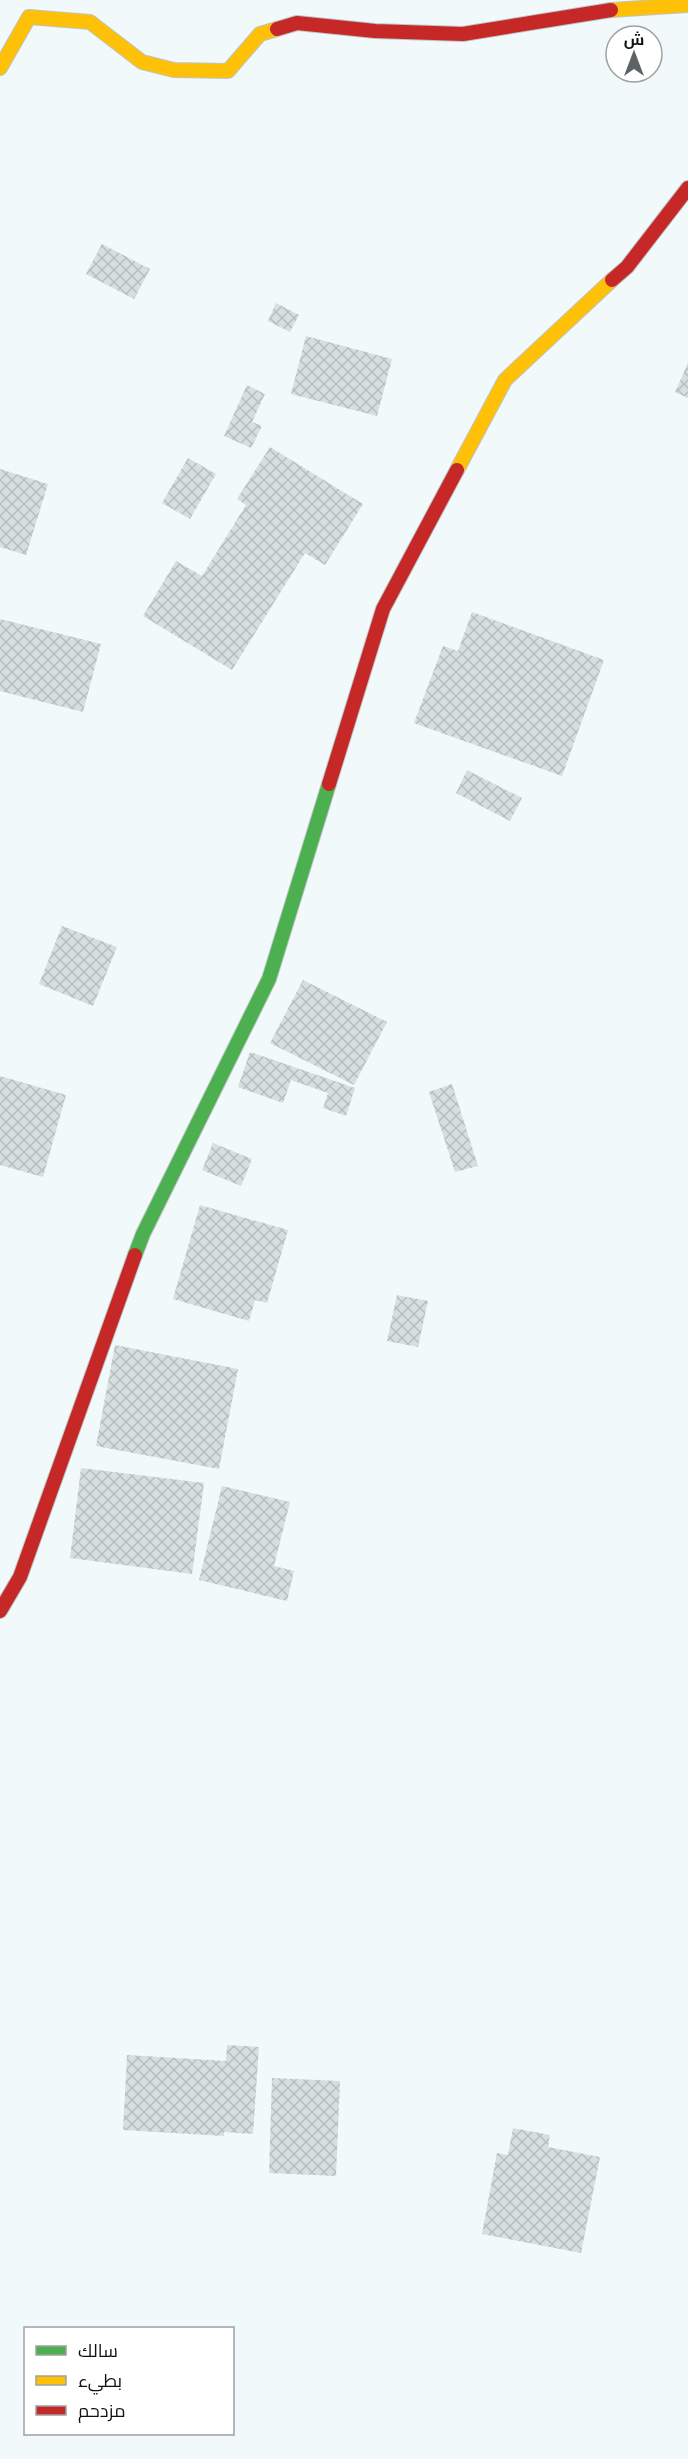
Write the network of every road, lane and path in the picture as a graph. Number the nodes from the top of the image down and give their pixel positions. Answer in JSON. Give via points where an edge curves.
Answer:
{"nodes":[{"id":1,"x":688,"y":5,"type":"edge"},
{"id":2,"x":0,"y":68,"type":"edge"},
{"id":3,"x":688,"y":188,"type":"edge"},
{"id":4,"x":0,"y":1611,"type":"edge"}],
"edges":[{"from":1,"to":2,"type":"street","via":[[606,10],[463,34],[297,23],[260,34],[228,71],[174,70],[142,62],[90,22],[29,16]]},
{"from":3,"to":4,"type":"street","via":[[627,267],[505,380],[383,609],[269,979],[143,1234],[20,1577]]}]}
